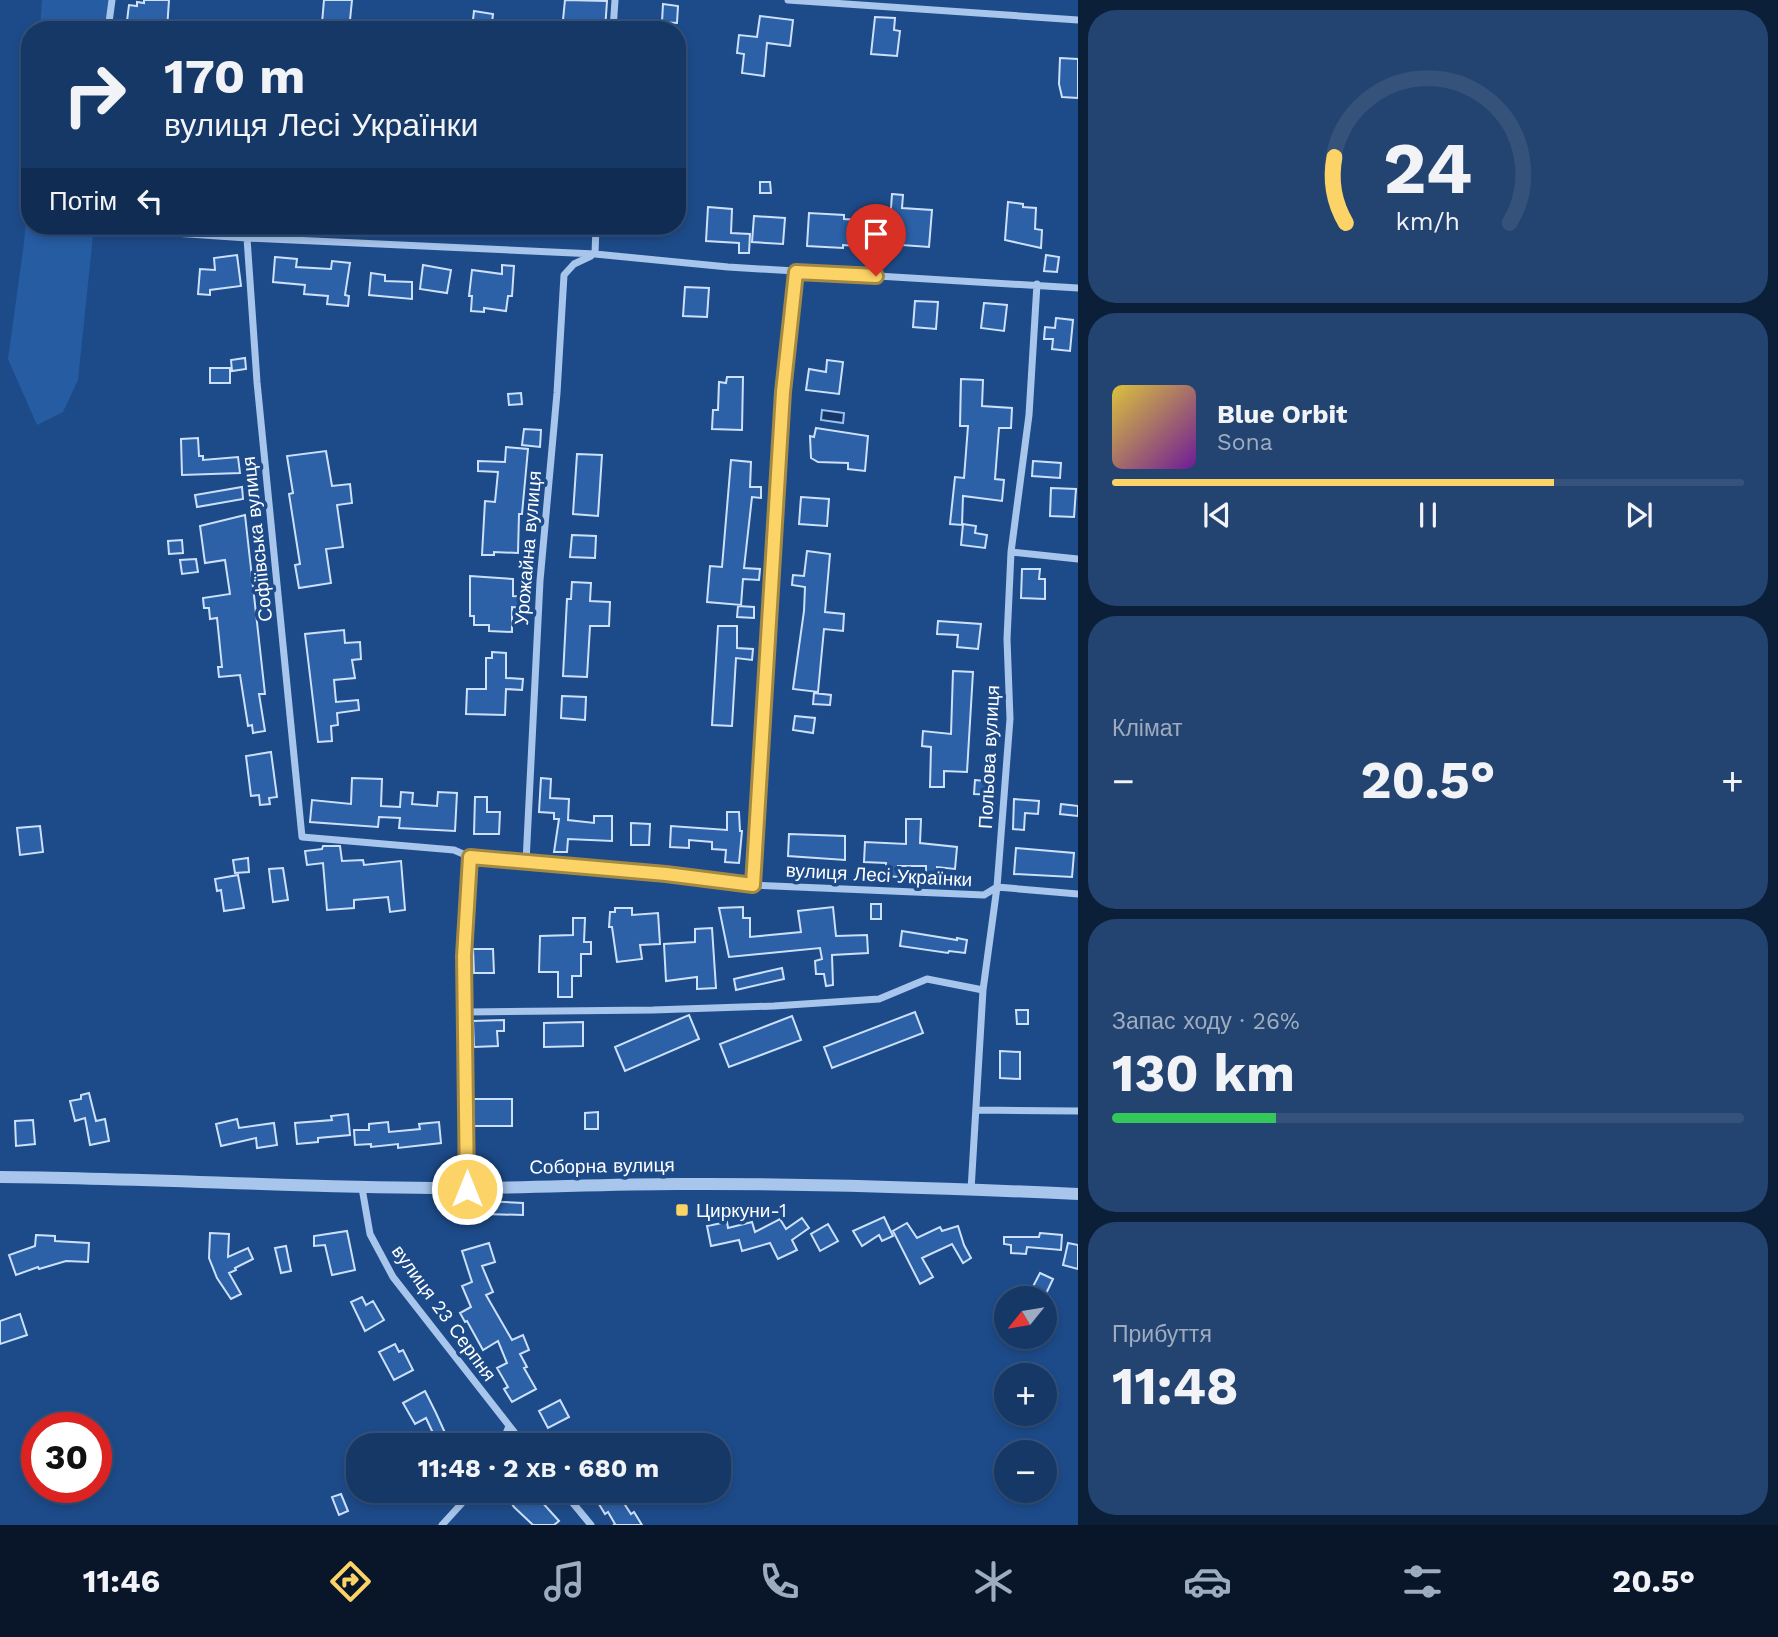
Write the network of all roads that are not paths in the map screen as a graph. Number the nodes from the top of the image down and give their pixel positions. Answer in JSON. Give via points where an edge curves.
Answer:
{"nodes":[{"id":1,"x":112,"y":0,"type":"edge"},
{"id":2,"x":615,"y":0,"type":"edge"},
{"id":3,"x":788,"y":0,"type":"edge"},
{"id":4,"x":1078,"y":20,"type":"edge"},
{"id":5,"x":109,"y":21,"type":"edge"},
{"id":6,"x":614,"y":21,"type":"edge"},
{"id":7,"x":203,"y":235,"type":"edge"},
{"id":8,"x":596,"y":235,"type":"edge"},
{"id":9,"x":247,"y":238,"type":"junction"},
{"id":10,"x":595,"y":254,"type":"junction"},
{"id":11,"x":796,"y":272,"type":"junction"},
{"id":12,"x":1037,"y":284,"type":"junction"},
{"id":13,"x":1078,"y":288,"type":"edge"},
{"id":14,"x":1011,"y":552,"type":"junction"},
{"id":15,"x":1078,"y":559,"type":"edge"},
{"id":16,"x":302,"y":837,"type":"joint"},
{"id":17,"x":470,"y":857,"type":"junction"},
{"id":18,"x":526,"y":862,"type":"junction"},
{"id":19,"x":753,"y":885,"type":"junction"},
{"id":20,"x":997,"y":887,"type":"junction"},
{"id":21,"x":1078,"y":894,"type":"edge"},
{"id":22,"x":983,"y":990,"type":"junction"},
{"id":23,"x":466,"y":1012,"type":"junction"},
{"id":24,"x":976,"y":1110,"type":"junction"},
{"id":25,"x":1078,"y":1111,"type":"edge"},
{"id":26,"x":0,"y":1177,"type":"edge"},
{"id":27,"x":362,"y":1188,"type":"junction"},
{"id":28,"x":467,"y":1189,"type":"junction"},
{"id":29,"x":971,"y":1189,"type":"junction"},
{"id":30,"x":1078,"y":1195,"type":"edge"},
{"id":31,"x":509,"y":1426,"type":"junction"},
{"id":32,"x":506,"y":1433,"type":"edge"},
{"id":33,"x":515,"y":1433,"type":"edge"},
{"id":34,"x":462,"y":1503,"type":"edge"},
{"id":35,"x":573,"y":1503,"type":"edge"},
{"id":36,"x":442,"y":1525,"type":"edge"},
{"id":37,"x":591,"y":1525,"type":"edge"}],
"edges":[{"from":1,"to":5,"type":"street"},
{"from":2,"to":6,"type":"street"},
{"from":3,"to":4,"type":"street"},
{"from":7,"to":9,"type":"street"},
{"from":8,"to":10,"type":"street"},
{"from":9,"to":10,"type":"street"},
{"from":9,"to":16,"type":"street","name":"Софіївська вулиця"},
{"from":10,"to":11,"type":"street"},
{"from":10,"to":18,"type":"street","name":"Урожайна вулиця","via":[[564,275],[540,581]]},
{"from":11,"to":12,"type":"street"},
{"from":11,"to":19,"type":"street","via":[[783,392]]},
{"from":12,"to":13,"type":"street"},
{"from":12,"to":14,"type":"street","name":"Польова вулиця","via":[[1029,415]]},
{"from":14,"to":15,"type":"street"},
{"from":14,"to":20,"type":"street","name":"Польова вулиця","via":[[1010,719]]},
{"from":16,"to":17,"type":"street","name":"вулиця Лесі Українки","via":[[454,850]]},
{"from":17,"to":18,"type":"street","name":"вулиця Лесі Українки"},
{"from":17,"to":23,"type":"street"},
{"from":18,"to":19,"type":"street","name":"вулиця Лесі Українки"},
{"from":19,"to":20,"type":"street","name":"вулиця Лесі Українки","via":[[984,895]]},
{"from":20,"to":21,"type":"street","name":"вулиця Лесі Українки"},
{"from":20,"to":22,"type":"street","name":"Польова вулиця"},
{"from":22,"to":23,"type":"street","via":[[927,979],[879,999],[653,1010]]},
{"from":22,"to":24,"type":"street","name":"Польова вулиця"},
{"from":23,"to":28,"type":"street"},
{"from":24,"to":25,"type":"street"},
{"from":24,"to":29,"type":"street","name":"Польова вулиця"},
{"from":26,"to":27,"type":"street","name":"Соборна вулиця"},
{"from":27,"to":28,"type":"street","name":"Соборна вулиця"},
{"from":27,"to":31,"type":"street","name":"вулиця 23 Серпня","via":[[370,1234],[393,1277]]},
{"from":28,"to":29,"type":"street","name":"Соборна вулиця","via":[[678,1184]]},
{"from":29,"to":30,"type":"street","name":"Соборна вулиця"},
{"from":31,"to":32,"type":"street"},
{"from":31,"to":33,"type":"street","name":"вулиця 23 Серпня"},
{"from":34,"to":36,"type":"street"},
{"from":35,"to":37,"type":"street"}]}
